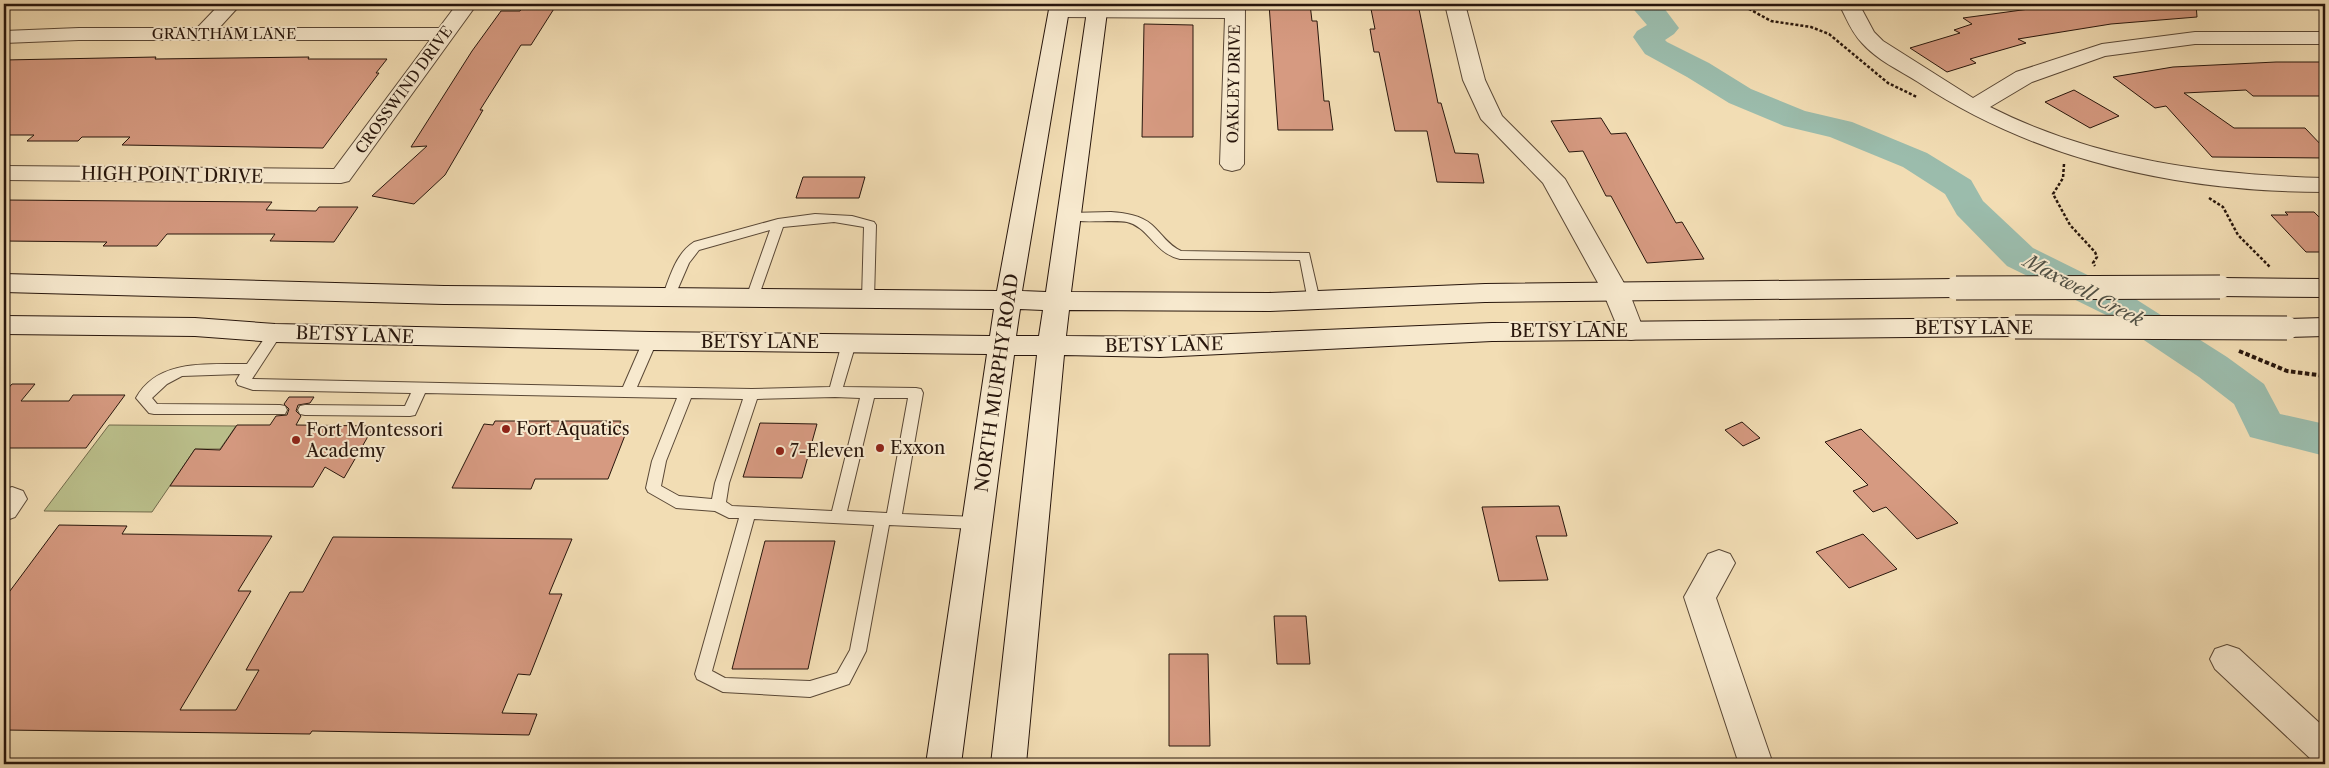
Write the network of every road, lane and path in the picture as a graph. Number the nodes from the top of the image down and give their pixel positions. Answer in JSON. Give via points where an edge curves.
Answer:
{"nodes":[{"id":1,"x":230,"y":4,"type":"edge"},
{"id":2,"x":467,"y":4,"type":"edge"},
{"id":3,"x":1455,"y":4,"type":"edge"},
{"id":4,"x":1849,"y":4,"type":"edge"},
{"id":5,"x":1059,"y":7,"type":"edge"},
{"id":6,"x":1098,"y":7,"type":"edge"},
{"id":7,"x":1235,"y":8,"type":"edge"},
{"id":8,"x":202,"y":34,"type":"junction"},
{"id":9,"x":445,"y":34,"type":"junction"},
{"id":10,"x":4,"y":37,"type":"edge"},
{"id":11,"x":2325,"y":38,"type":"edge"},
{"id":12,"x":1974,"y":107,"type":"junction"},
{"id":13,"x":1232,"y":164,"type":"dead end"},
{"id":14,"x":2072,"y":165,"type":"dead end"},
{"id":15,"x":4,"y":173,"type":"edge"},
{"id":16,"x":341,"y":176,"type":"joint"},
{"id":17,"x":2325,"y":185,"type":"edge"},
{"id":18,"x":2206,"y":197,"type":"dead end"},
{"id":19,"x":1069,"y":217,"type":"junction"},
{"id":20,"x":778,"y":223,"type":"junction"},
{"id":21,"x":2085,"y":242,"type":"dead end"},
{"id":22,"x":2272,"y":268,"type":"dead end"},
{"id":23,"x":4,"y":283,"type":"edge"},
{"id":24,"x":2325,"y":288,"type":"edge"},
{"id":25,"x":305,"y":290,"type":"junction"},
{"id":26,"x":1616,"y":292,"type":"junction"},
{"id":27,"x":668,"y":297,"type":"junction"},
{"id":28,"x":752,"y":298,"type":"junction"},
{"id":29,"x":868,"y":299,"type":"junction"},
{"id":30,"x":1008,"y":300,"type":"junction"},
{"id":31,"x":1314,"y":301,"type":"junction"},
{"id":32,"x":1057,"y":302,"type":"junction"},
{"id":33,"x":4,"y":325,"type":"edge"},
{"id":34,"x":2325,"y":327,"type":"edge"},
{"id":35,"x":1631,"y":331,"type":"junction"},
{"id":36,"x":275,"y":333,"type":"junction"},
{"id":37,"x":650,"y":341,"type":"junction"},
{"id":38,"x":849,"y":343,"type":"junction"},
{"id":39,"x":1003,"y":346,"type":"junction"},
{"id":40,"x":1051,"y":346,"type":"junction"},
{"id":41,"x":252,"y":369,"type":"junction"},
{"id":42,"x":420,"y":388,"type":"junction"},
{"id":43,"x":628,"y":392,"type":"junction"},
{"id":44,"x":835,"y":392,"type":"junction"},
{"id":45,"x":686,"y":393,"type":"junction"},
{"id":46,"x":868,"y":393,"type":"junction"},
{"id":47,"x":752,"y":394,"type":"junction"},
{"id":48,"x":280,"y":410,"type":"dead end"},
{"id":49,"x":306,"y":410,"type":"dead end"},
{"id":50,"x":718,"y":505,"type":"junction"},
{"id":51,"x":748,"y":513,"type":"junction"},
{"id":52,"x":838,"y":517,"type":"junction"},
{"id":53,"x":888,"y":519,"type":"junction"},
{"id":54,"x":976,"y":523,"type":"junction"},
{"id":55,"x":1719,"y":563,"type":"dead end"},
{"id":56,"x":2227,"y":659,"type":"dead end"},
{"id":57,"x":2325,"y":750,"type":"edge"},
{"id":58,"x":943,"y":764,"type":"edge"},
{"id":59,"x":1009,"y":764,"type":"edge"},
{"id":60,"x":1756,"y":764,"type":"edge"}],
"edges":[{"from":1,"to":8,"type":"main road"},
{"from":2,"to":9,"type":"main road","name":"CROSSWIND DRIVE"},
{"from":3,"to":26,"type":"main road","via":[[1474,80],[1492,119],[1553,179]]},
{"from":4,"to":12,"type":"main road","via":[[1867,38],[1925,79]]},
{"from":5,"to":6,"type":"main road"},
{"from":5,"to":30,"type":"main road","name":"NORTH MURPHY ROAD"},
{"from":6,"to":7,"type":"main road"},
{"from":6,"to":19,"type":"main road"},
{"from":7,"to":13,"type":"main road","name":"OAKLEY DRIVE"},
{"from":8,"to":9,"type":"main road","name":"GRANTHAM LANE"},
{"from":8,"to":10,"type":"main road","name":"GRANTHAM LANE"},
{"from":9,"to":16,"type":"main road","name":"CROSSWIND DRIVE"},
{"from":11,"to":12,"type":"main road","via":[[2195,38],[2102,50],[2024,77]]},
{"from":12,"to":17,"type":"main road","via":[[2016,127],[2114,162],[2200,178]]},
{"from":14,"to":21,"type":"path","via":[[2064,163],[2063,178],[2054,194],[2065,218]]},
{"from":15,"to":16,"type":"main road","name":"HIGH POINT DRIVE"},
{"from":18,"to":22,"type":"path","via":[[2224,208],[2236,230]]},
{"from":19,"to":31,"type":"lane","via":[[1136,220],[1176,254],[1305,256]]},
{"from":19,"to":32,"type":"main road"},
{"from":20,"to":27,"type":"lane","via":[[694,247]]},
{"from":20,"to":28,"type":"lane"},
{"from":20,"to":29,"type":"lane","via":[[819,218],[858,220],[870,225]]},
{"from":23,"to":25,"type":"main road"},
{"from":24,"to":26,"type":"main road","bridge":true},
{"from":25,"to":27,"type":"main road"},
{"from":25,"to":36,"type":"main road"},
{"from":26,"to":31,"type":"main road","via":[[1485,293]]},
{"from":26,"to":35,"type":"main road"},
{"from":27,"to":28,"type":"main road"},
{"from":27,"to":37,"type":"main road"},
{"from":28,"to":29,"type":"main road"},
{"from":29,"to":30,"type":"main road"},
{"from":30,"to":32,"type":"main road"},
{"from":30,"to":39,"type":"main road","name":"NORTH MURPHY ROAD"},
{"from":31,"to":32,"type":"main road"},
{"from":32,"to":40,"type":"main road"},
{"from":33,"to":36,"type":"main road","name":"BETSY LANE","via":[[195,327]]},
{"from":34,"to":35,"type":"main road","name":"BETSY LANE","bridge":true},
{"from":35,"to":40,"type":"main road","name":"BETSY LANE","via":[[1492,332],[1160,347]]},
{"from":36,"to":37,"type":"main road","name":"BETSY LANE"},
{"from":36,"to":41,"type":"lane"},
{"from":37,"to":38,"type":"main road","name":"BETSY LANE"},
{"from":37,"to":43,"type":"lane"},
{"from":38,"to":39,"type":"main road","name":"BETSY LANE"},
{"from":38,"to":44,"type":"lane"},
{"from":39,"to":40,"type":"main road","name":"BETSY LANE"},
{"from":39,"to":54,"type":"main road","name":"NORTH MURPHY ROAD"},
{"from":40,"to":59,"type":"main road"},
{"from":41,"to":42,"type":"lane","via":[[243,381],[253,386]]},
{"from":41,"to":48,"type":"lane","via":[[180,371],[162,380],[143,398],[154,409]]},
{"from":42,"to":43,"type":"lane"},
{"from":42,"to":49,"type":"lane","via":[[410,411]]},
{"from":43,"to":45,"type":"lane"},
{"from":44,"to":46,"type":"lane"},
{"from":44,"to":47,"type":"lane"},
{"from":45,"to":47,"type":"lane"},
{"from":45,"to":50,"type":"lane","via":[[659,461],[654,488],[676,502]]},
{"from":46,"to":52,"type":"lane"},
{"from":46,"to":53,"type":"lane","via":[[916,393]]},
{"from":47,"to":50,"type":"lane","via":[[722,483]]},
{"from":50,"to":51,"type":"lane","via":[[729,512]]},
{"from":51,"to":52,"type":"lane"},
{"from":51,"to":53,"type":"lane","via":[[703,674],[723,685],[810,690],[843,679],[858,651]]},
{"from":52,"to":53,"type":"lane"},
{"from":53,"to":54,"type":"lane"},
{"from":54,"to":58,"type":"main road","name":"NORTH MURPHY ROAD"},
{"from":55,"to":60,"type":"main road","via":[[1700,597]]},
{"from":56,"to":57,"type":"main road"}]}
